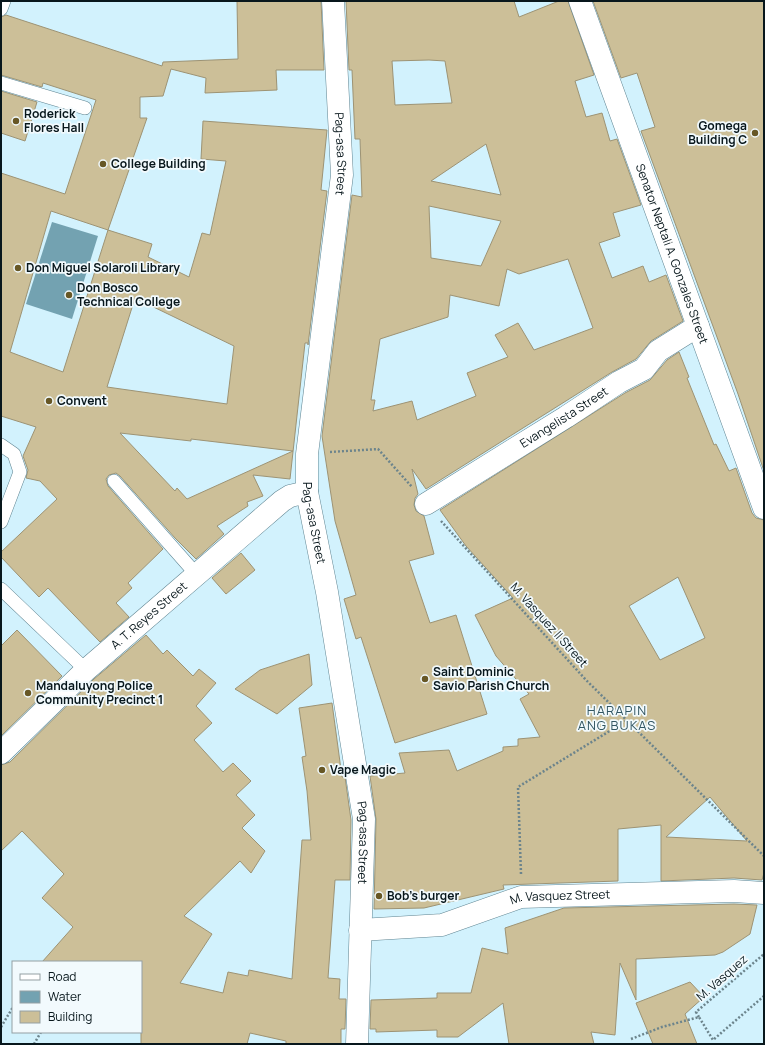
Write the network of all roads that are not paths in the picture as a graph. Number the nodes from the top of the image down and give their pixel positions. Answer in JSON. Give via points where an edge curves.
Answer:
{"nodes":[{"id":1,"x":4,"y":1,"type":"edge"},
{"id":2,"x":333,"y":1,"type":"edge"},
{"id":3,"x":580,"y":1,"type":"edge"},
{"id":4,"x":1,"y":9,"type":"edge"},
{"id":5,"x":1,"y":83,"type":"edge"},
{"id":6,"x":85,"y":108,"type":"dead end"},
{"id":7,"x":698,"y":326,"type":"junction"},
{"id":8,"x":1,"y":444,"type":"edge"},
{"id":9,"x":114,"y":481,"type":"dead end"},
{"id":10,"x":307,"y":492,"type":"junction"},
{"id":11,"x":426,"y":504,"type":"road end"},
{"id":12,"x":764,"y":508,"type":"edge"},
{"id":13,"x":1,"y":522,"type":"edge"},
{"id":14,"x":196,"y":574,"type":"junction"},
{"id":15,"x":1,"y":589,"type":"edge"},
{"id":16,"x":86,"y":670,"type":"junction"},
{"id":17,"x":2,"y":751,"type":"edge"},
{"id":18,"x":764,"y":893,"type":"edge"},
{"id":19,"x":360,"y":930,"type":"junction"},
{"id":20,"x":357,"y":1044,"type":"edge"}],
"edges":[{"from":1,"to":4,"type":"lane"},
{"from":2,"to":10,"type":"street","name":"Pag-asa Street","via":[[342,175],[307,454]]},
{"from":3,"to":7,"type":"street","name":"Senator Neptali A. Gonzales Street"},
{"from":5,"to":6,"type":"lane"},
{"from":7,"to":11,"type":"street","name":"Evangelista Street","via":[[658,351],[644,369],[619,382],[566,418]]},
{"from":7,"to":12,"type":"street","name":"Senator Neptali A. Gonzales Street"},
{"from":8,"to":13,"type":"lane","via":[[14,454],[20,472]]},
{"from":9,"to":14,"type":"lane"},
{"from":10,"to":14,"type":"street","name":"A. T. Reyes Street","via":[[282,501]]},
{"from":10,"to":19,"type":"street","name":"Pag-asa Street","via":[[327,592],[364,819]]},
{"from":14,"to":16,"type":"street","name":"A. T. Reyes Street"},
{"from":15,"to":16,"type":"lane"},
{"from":16,"to":17,"type":"street","name":"A. T. Reyes Street"},
{"from":18,"to":19,"type":"street","name":"M. Vasquez Street","via":[[734,891],[521,897],[442,925]]},
{"from":19,"to":20,"type":"street","name":"Pag-asa Street"}]}
